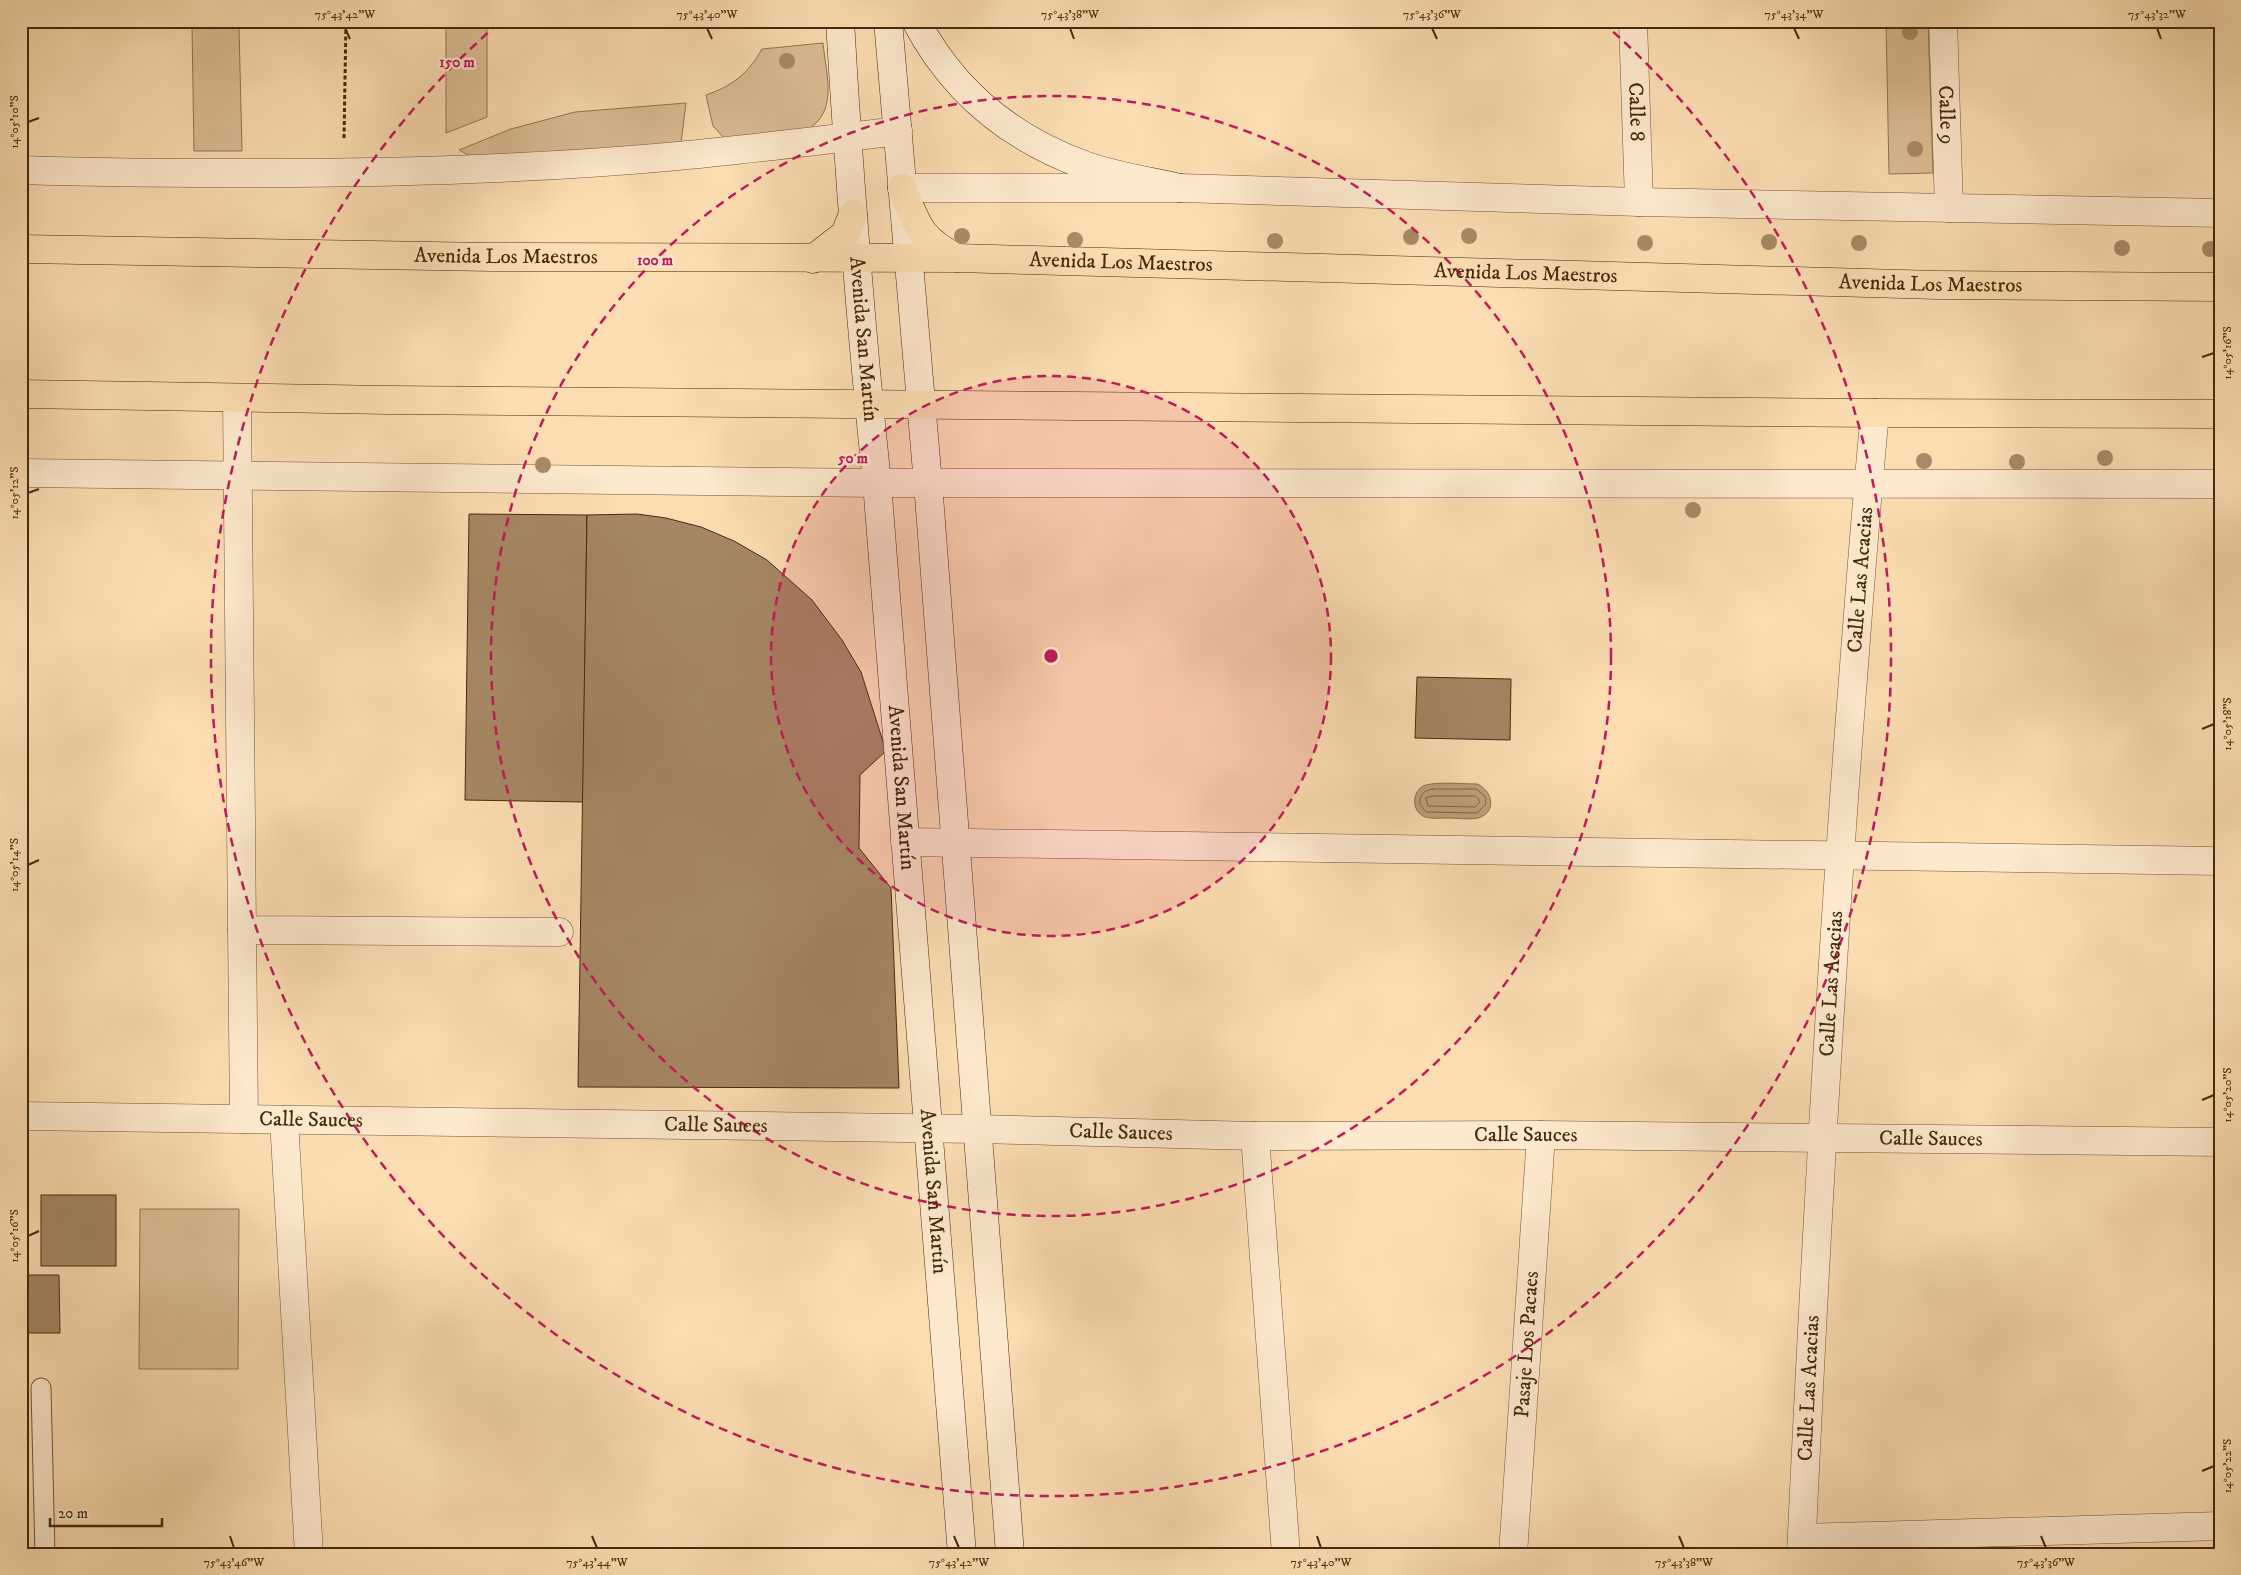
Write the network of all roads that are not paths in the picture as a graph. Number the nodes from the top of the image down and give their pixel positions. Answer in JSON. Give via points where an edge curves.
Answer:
{"nodes":[{"id":1,"x":840,"y":21,"type":"edge"},
{"id":2,"x":888,"y":21,"type":"edge"},
{"id":3,"x":916,"y":21,"type":"edge"},
{"id":4,"x":1633,"y":21,"type":"edge"},
{"id":5,"x":1943,"y":21,"type":"edge"},
{"id":6,"x":898,"y":131,"type":"junction"},
{"id":7,"x":847,"y":139,"type":"junction"},
{"id":8,"x":21,"y":170,"type":"edge"},
{"id":9,"x":902,"y":188,"type":"junction"},
{"id":10,"x":1180,"y":188,"type":"junction"},
{"id":11,"x":1639,"y":202,"type":"junction"},
{"id":12,"x":1949,"y":208,"type":"junction"},
{"id":13,"x":2220,"y":213,"type":"edge"},
{"id":14,"x":853,"y":214,"type":"junction"},
{"id":15,"x":21,"y":249,"type":"edge"},
{"id":16,"x":907,"y":258,"type":"junction"},
{"id":17,"x":957,"y":258,"type":"junction"},
{"id":18,"x":813,"y":259,"type":"junction"},
{"id":19,"x":857,"y":259,"type":"junction"},
{"id":20,"x":2220,"y":287,"type":"edge"},
{"id":21,"x":21,"y":394,"type":"edge"},
{"id":22,"x":237,"y":399,"type":"junction"},
{"id":23,"x":869,"y":403,"type":"junction"},
{"id":24,"x":919,"y":404,"type":"junction"},
{"id":25,"x":1875,"y":413,"type":"junction"},
{"id":26,"x":2220,"y":414,"type":"edge"},
{"id":27,"x":21,"y":473,"type":"edge"},
{"id":28,"x":238,"y":476,"type":"junction"},
{"id":29,"x":1868,"y":482,"type":"junction"},
{"id":30,"x":878,"y":483,"type":"junction"},
{"id":31,"x":928,"y":483,"type":"junction"},
{"id":32,"x":2220,"y":484,"type":"edge"},
{"id":33,"x":904,"y":842,"type":"junction"},
{"id":34,"x":954,"y":843,"type":"junction"},
{"id":35,"x":1839,"y":857,"type":"junction"},
{"id":36,"x":2220,"y":861,"type":"edge"},
{"id":37,"x":242,"y":930,"type":"junction"},
{"id":38,"x":559,"y":932,"type":"dead end"},
{"id":39,"x":21,"y":1116,"type":"edge"},
{"id":40,"x":244,"y":1119,"type":"junction"},
{"id":41,"x":284,"y":1120,"type":"junction"},
{"id":42,"x":928,"y":1129,"type":"junction"},
{"id":43,"x":976,"y":1129,"type":"junction"},
{"id":44,"x":1541,"y":1135,"type":"junction"},
{"id":45,"x":1255,"y":1136,"type":"junction"},
{"id":46,"x":1821,"y":1137,"type":"junction"},
{"id":47,"x":2220,"y":1142,"type":"edge"},
{"id":48,"x":41,"y":1388,"type":"dead end"},
{"id":49,"x":2220,"y":1526,"type":"edge"},
{"id":50,"x":1801,"y":1546,"type":"edge"},
{"id":51,"x":45,"y":1554,"type":"edge"},
{"id":52,"x":309,"y":1554,"type":"edge"},
{"id":53,"x":962,"y":1554,"type":"edge"},
{"id":54,"x":1010,"y":1554,"type":"edge"},
{"id":55,"x":1286,"y":1554,"type":"edge"},
{"id":56,"x":1513,"y":1554,"type":"edge"}],
"edges":[{"from":1,"to":7,"type":"street","name":"Avenida San Martín"},
{"from":2,"to":6,"type":"street"},
{"from":3,"to":10,"type":"street","via":[[935,56],[956,80],[1014,130],[1050,151],[1085,165]]},
{"from":4,"to":11,"type":"street","name":"Calle 8"},
{"from":5,"to":12,"type":"street","name":"Calle 9"},
{"from":6,"to":7,"type":"street"},
{"from":6,"to":9,"type":"street"},
{"from":7,"to":8,"type":"street","via":[[676,156],[494,168],[342,173]]},
{"from":7,"to":14,"type":"street","name":"Avenida San Martín"},
{"from":9,"to":10,"type":"street"},
{"from":9,"to":16,"type":"street"},
{"from":9,"to":17,"type":"highway","via":[[921,232],[937,248]]},
{"from":10,"to":11,"type":"street"},
{"from":11,"to":12,"type":"street"},
{"from":12,"to":13,"type":"street"},
{"from":14,"to":18,"type":"highway","via":[[844,234]]},
{"from":14,"to":19,"type":"street","name":"Avenida San Martín"},
{"from":15,"to":18,"type":"highway","name":"Avenida Los Maestros"},
{"from":16,"to":17,"type":"highway","name":"Avenida Los Maestros"},
{"from":16,"to":19,"type":"highway","name":"Avenida Los Maestros"},
{"from":16,"to":24,"type":"street"},
{"from":17,"to":20,"type":"highway","name":"Avenida Los Maestros","via":[[1938,285]]},
{"from":18,"to":19,"type":"highway","name":"Avenida Los Maestros"},
{"from":19,"to":23,"type":"street","name":"Avenida San Martín"},
{"from":21,"to":22,"type":"highway"},
{"from":22,"to":23,"type":"highway"},
{"from":22,"to":28,"type":"street"},
{"from":23,"to":24,"type":"highway"},
{"from":23,"to":30,"type":"street","name":"Avenida San Martín"},
{"from":24,"to":25,"type":"highway"},
{"from":24,"to":31,"type":"street"},
{"from":25,"to":26,"type":"highway"},
{"from":25,"to":29,"type":"street","name":"Calle Las Acacias"},
{"from":27,"to":28,"type":"street"},
{"from":28,"to":30,"type":"street"},
{"from":28,"to":37,"type":"street"},
{"from":29,"to":31,"type":"street"},
{"from":29,"to":32,"type":"street"},
{"from":29,"to":35,"type":"street","name":"Calle Las Acacias"},
{"from":30,"to":31,"type":"street"},
{"from":30,"to":33,"type":"street","name":"Avenida San Martín"},
{"from":31,"to":34,"type":"street"},
{"from":33,"to":34,"type":"street"},
{"from":33,"to":42,"type":"street","name":"Avenida San Martín"},
{"from":34,"to":35,"type":"street"},
{"from":34,"to":43,"type":"street"},
{"from":35,"to":36,"type":"street"},
{"from":35,"to":46,"type":"street","name":"Calle Las Acacias"},
{"from":37,"to":38,"type":"street"},
{"from":37,"to":40,"type":"street"},
{"from":39,"to":40,"type":"street","name":"Calle Sauces"},
{"from":40,"to":41,"type":"street","name":"Calle Sauces"},
{"from":41,"to":42,"type":"street","name":"Calle Sauces"},
{"from":41,"to":52,"type":"street"},
{"from":42,"to":43,"type":"street","name":"Calle Sauces"},
{"from":42,"to":53,"type":"street","name":"Avenida San Martín"},
{"from":43,"to":45,"type":"street","name":"Calle Sauces"},
{"from":43,"to":54,"type":"street"},
{"from":44,"to":45,"type":"street","name":"Calle Sauces"},
{"from":44,"to":46,"type":"street","name":"Calle Sauces"},
{"from":44,"to":56,"type":"street","name":"Pasaje Los Pacaes"},
{"from":45,"to":55,"type":"street"},
{"from":46,"to":47,"type":"street","name":"Calle Sauces"},
{"from":46,"to":50,"type":"street","name":"Calle Las Acacias"},
{"from":48,"to":51,"type":"lane"},
{"from":49,"to":50,"type":"street"}]}
